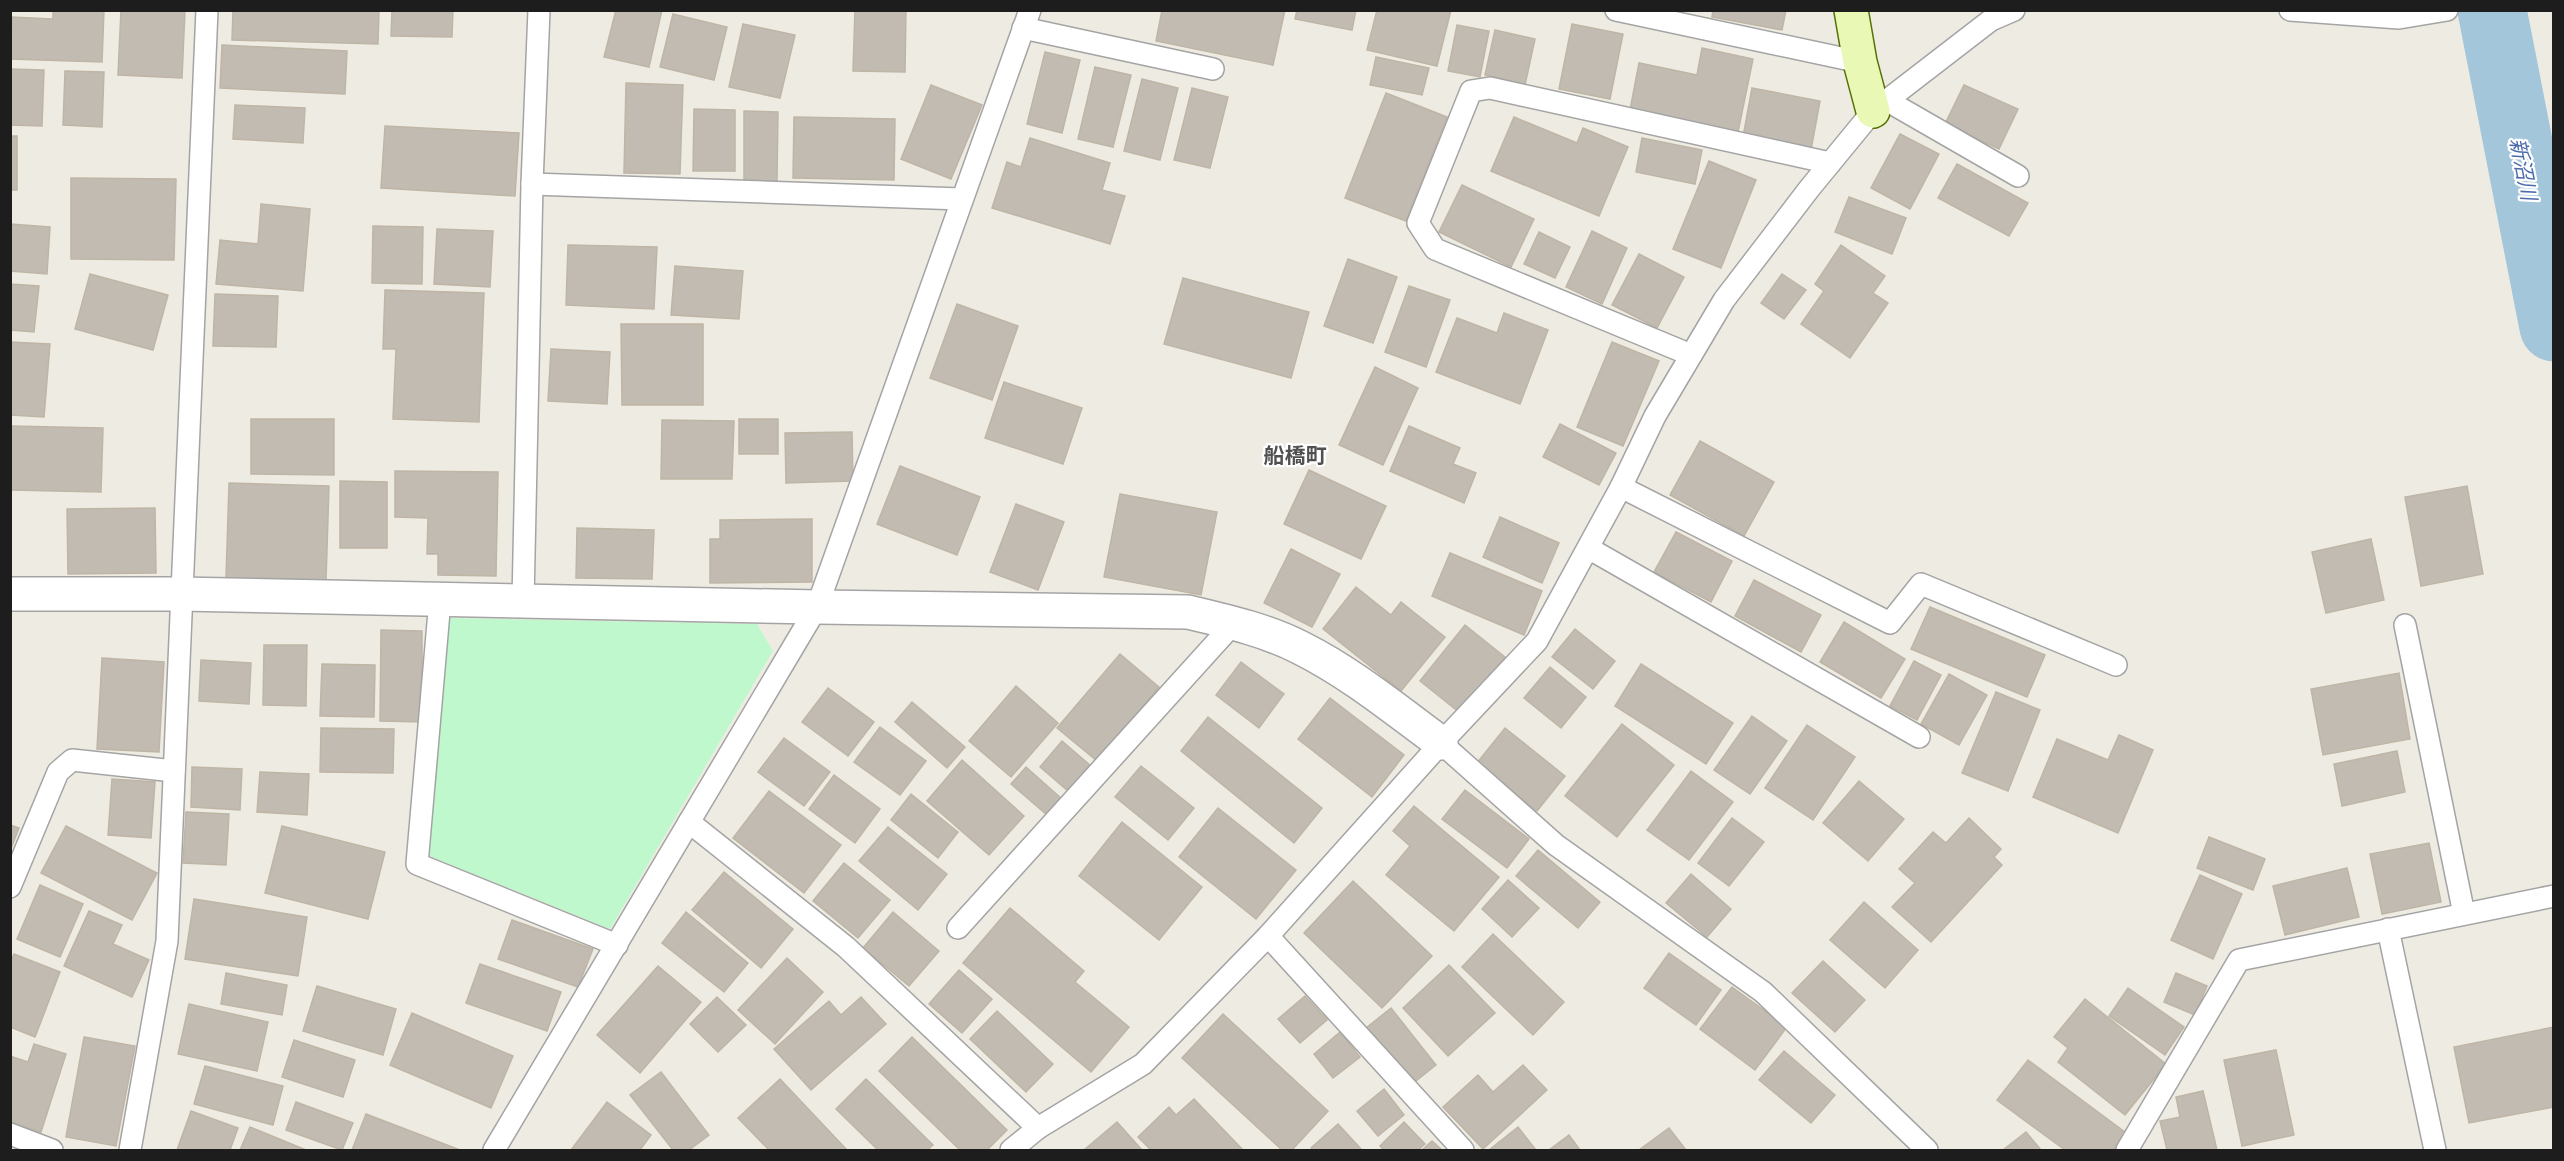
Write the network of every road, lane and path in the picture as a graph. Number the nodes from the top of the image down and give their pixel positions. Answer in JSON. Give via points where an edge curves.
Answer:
{"nodes":[{"id":1,"x":207,"y":10,"type":"edge"},
{"id":2,"x":539,"y":10,"type":"edge"},
{"id":3,"x":1616,"y":10,"type":"edge"},
{"id":4,"x":1851,"y":10,"type":"edge"},
{"id":5,"x":2014,"y":10,"type":"edge"},
{"id":6,"x":2290,"y":10,"type":"edge"},
{"id":7,"x":2447,"y":10,"type":"edge"},
{"id":8,"x":1027,"y":19,"type":"edge"},
{"id":9,"x":1860,"y":62,"type":"junction"},
{"id":10,"x":1213,"y":69,"type":"dead end"},
{"id":11,"x":1880,"y":106,"type":"junction"},
{"id":12,"x":1830,"y":163,"type":"junction"},
{"id":13,"x":2018,"y":176,"type":"dead end"},
{"id":14,"x":532,"y":184,"type":"junction"},
{"id":15,"x":961,"y":200,"type":"junction"},
{"id":16,"x":1691,"y":355,"type":"junction"},
{"id":17,"x":1622,"y":487,"type":"junction"},
{"id":18,"x":1590,"y":549,"type":"junction"},
{"id":19,"x":10,"y":594,"type":"edge"},
{"id":20,"x":180,"y":594,"type":"junction"},
{"id":21,"x":440,"y":600,"type":"junction"},
{"id":22,"x":523,"y":601,"type":"junction"},
{"id":23,"x":817,"y":607,"type":"junction"},
{"id":24,"x":1234,"y":623,"type":"junction"},
{"id":25,"x":2405,"y":625,"type":"dead end"},
{"id":26,"x":2116,"y":665,"type":"dead end"},
{"id":27,"x":1919,"y":737,"type":"dead end"},
{"id":28,"x":1442,"y":742,"type":"junction"},
{"id":29,"x":174,"y":771,"type":"junction"},
{"id":30,"x":689,"y":822,"type":"junction"},
{"id":31,"x":10,"y":887,"type":"edge"},
{"id":32,"x":2553,"y":896,"type":"edge"},
{"id":33,"x":2464,"y":914,"type":"junction"},
{"id":34,"x":958,"y":928,"type":"dead end"},
{"id":35,"x":2388,"y":930,"type":"junction"},
{"id":36,"x":1268,"y":936,"type":"junction"},
{"id":37,"x":617,"y":945,"type":"junction"},
{"id":38,"x":1038,"y":1128,"type":"junction"},
{"id":39,"x":10,"y":1134,"type":"edge"},
{"id":40,"x":52,"y":1150,"type":"edge"},
{"id":41,"x":130,"y":1150,"type":"edge"},
{"id":42,"x":494,"y":1150,"type":"edge"},
{"id":43,"x":1011,"y":1150,"type":"edge"},
{"id":44,"x":1462,"y":1150,"type":"edge"},
{"id":45,"x":1927,"y":1150,"type":"edge"},
{"id":46,"x":2127,"y":1150,"type":"edge"},
{"id":47,"x":2435,"y":1150,"type":"edge"}],
"edges":[{"from":1,"to":20,"type":"lane"},
{"from":2,"to":14,"type":"lane"},
{"from":3,"to":9,"type":"lane"},
{"from":4,"to":9,"type":"street"},
{"from":5,"to":11,"type":"lane","via":[[1991,20]]},
{"from":6,"to":7,"type":"lane","via":[[2398,18]]},
{"from":8,"to":10,"type":"lane"},
{"from":8,"to":15,"type":"lane"},
{"from":9,"to":11,"type":"street"},
{"from":11,"to":12,"type":"lane"},
{"from":11,"to":13,"type":"lane"},
{"from":12,"to":16,"type":"lane","via":[[1724,300]]},
{"from":12,"to":16,"type":"lane","via":[[1490,88],[1471,91],[1418,223],[1435,249]]},
{"from":14,"to":15,"type":"lane"},
{"from":14,"to":22,"type":"lane"},
{"from":15,"to":23,"type":"lane"},
{"from":16,"to":17,"type":"lane","via":[[1654,416]]},
{"from":17,"to":18,"type":"lane"},
{"from":17,"to":26,"type":"lane","via":[[1890,623],[1921,584]]},
{"from":18,"to":27,"type":"lane"},
{"from":18,"to":28,"type":"lane","via":[[1537,641]]},
{"from":19,"to":20,"type":"street"},
{"from":20,"to":21,"type":"street"},
{"from":20,"to":29,"type":"lane"},
{"from":21,"to":22,"type":"street"},
{"from":21,"to":37,"type":"lane","via":[[417,864]]},
{"from":22,"to":23,"type":"street"},
{"from":23,"to":24,"type":"street","via":[[1188,612]]},
{"from":23,"to":30,"type":"lane"},
{"from":24,"to":28,"type":"street","via":[[1300,647],[1352,677]]},
{"from":24,"to":34,"type":"lane"},
{"from":25,"to":33,"type":"lane"},
{"from":28,"to":36,"type":"lane"},
{"from":28,"to":45,"type":"lane","via":[[1556,845],[1763,992]]},
{"from":29,"to":31,"type":"lane","via":[[72,760],[58,772]]},
{"from":29,"to":41,"type":"lane","via":[[167,941]]},
{"from":30,"to":37,"type":"lane"},
{"from":30,"to":38,"type":"lane","via":[[846,947]]},
{"from":32,"to":33,"type":"lane"},
{"from":33,"to":35,"type":"lane"},
{"from":35,"to":46,"type":"lane","via":[[2239,960]]},
{"from":35,"to":47,"type":"lane"},
{"from":36,"to":38,"type":"lane","via":[[1143,1064]]},
{"from":36,"to":44,"type":"lane"},
{"from":37,"to":42,"type":"lane"},
{"from":38,"to":43,"type":"lane"},
{"from":39,"to":40,"type":"lane"}]}
